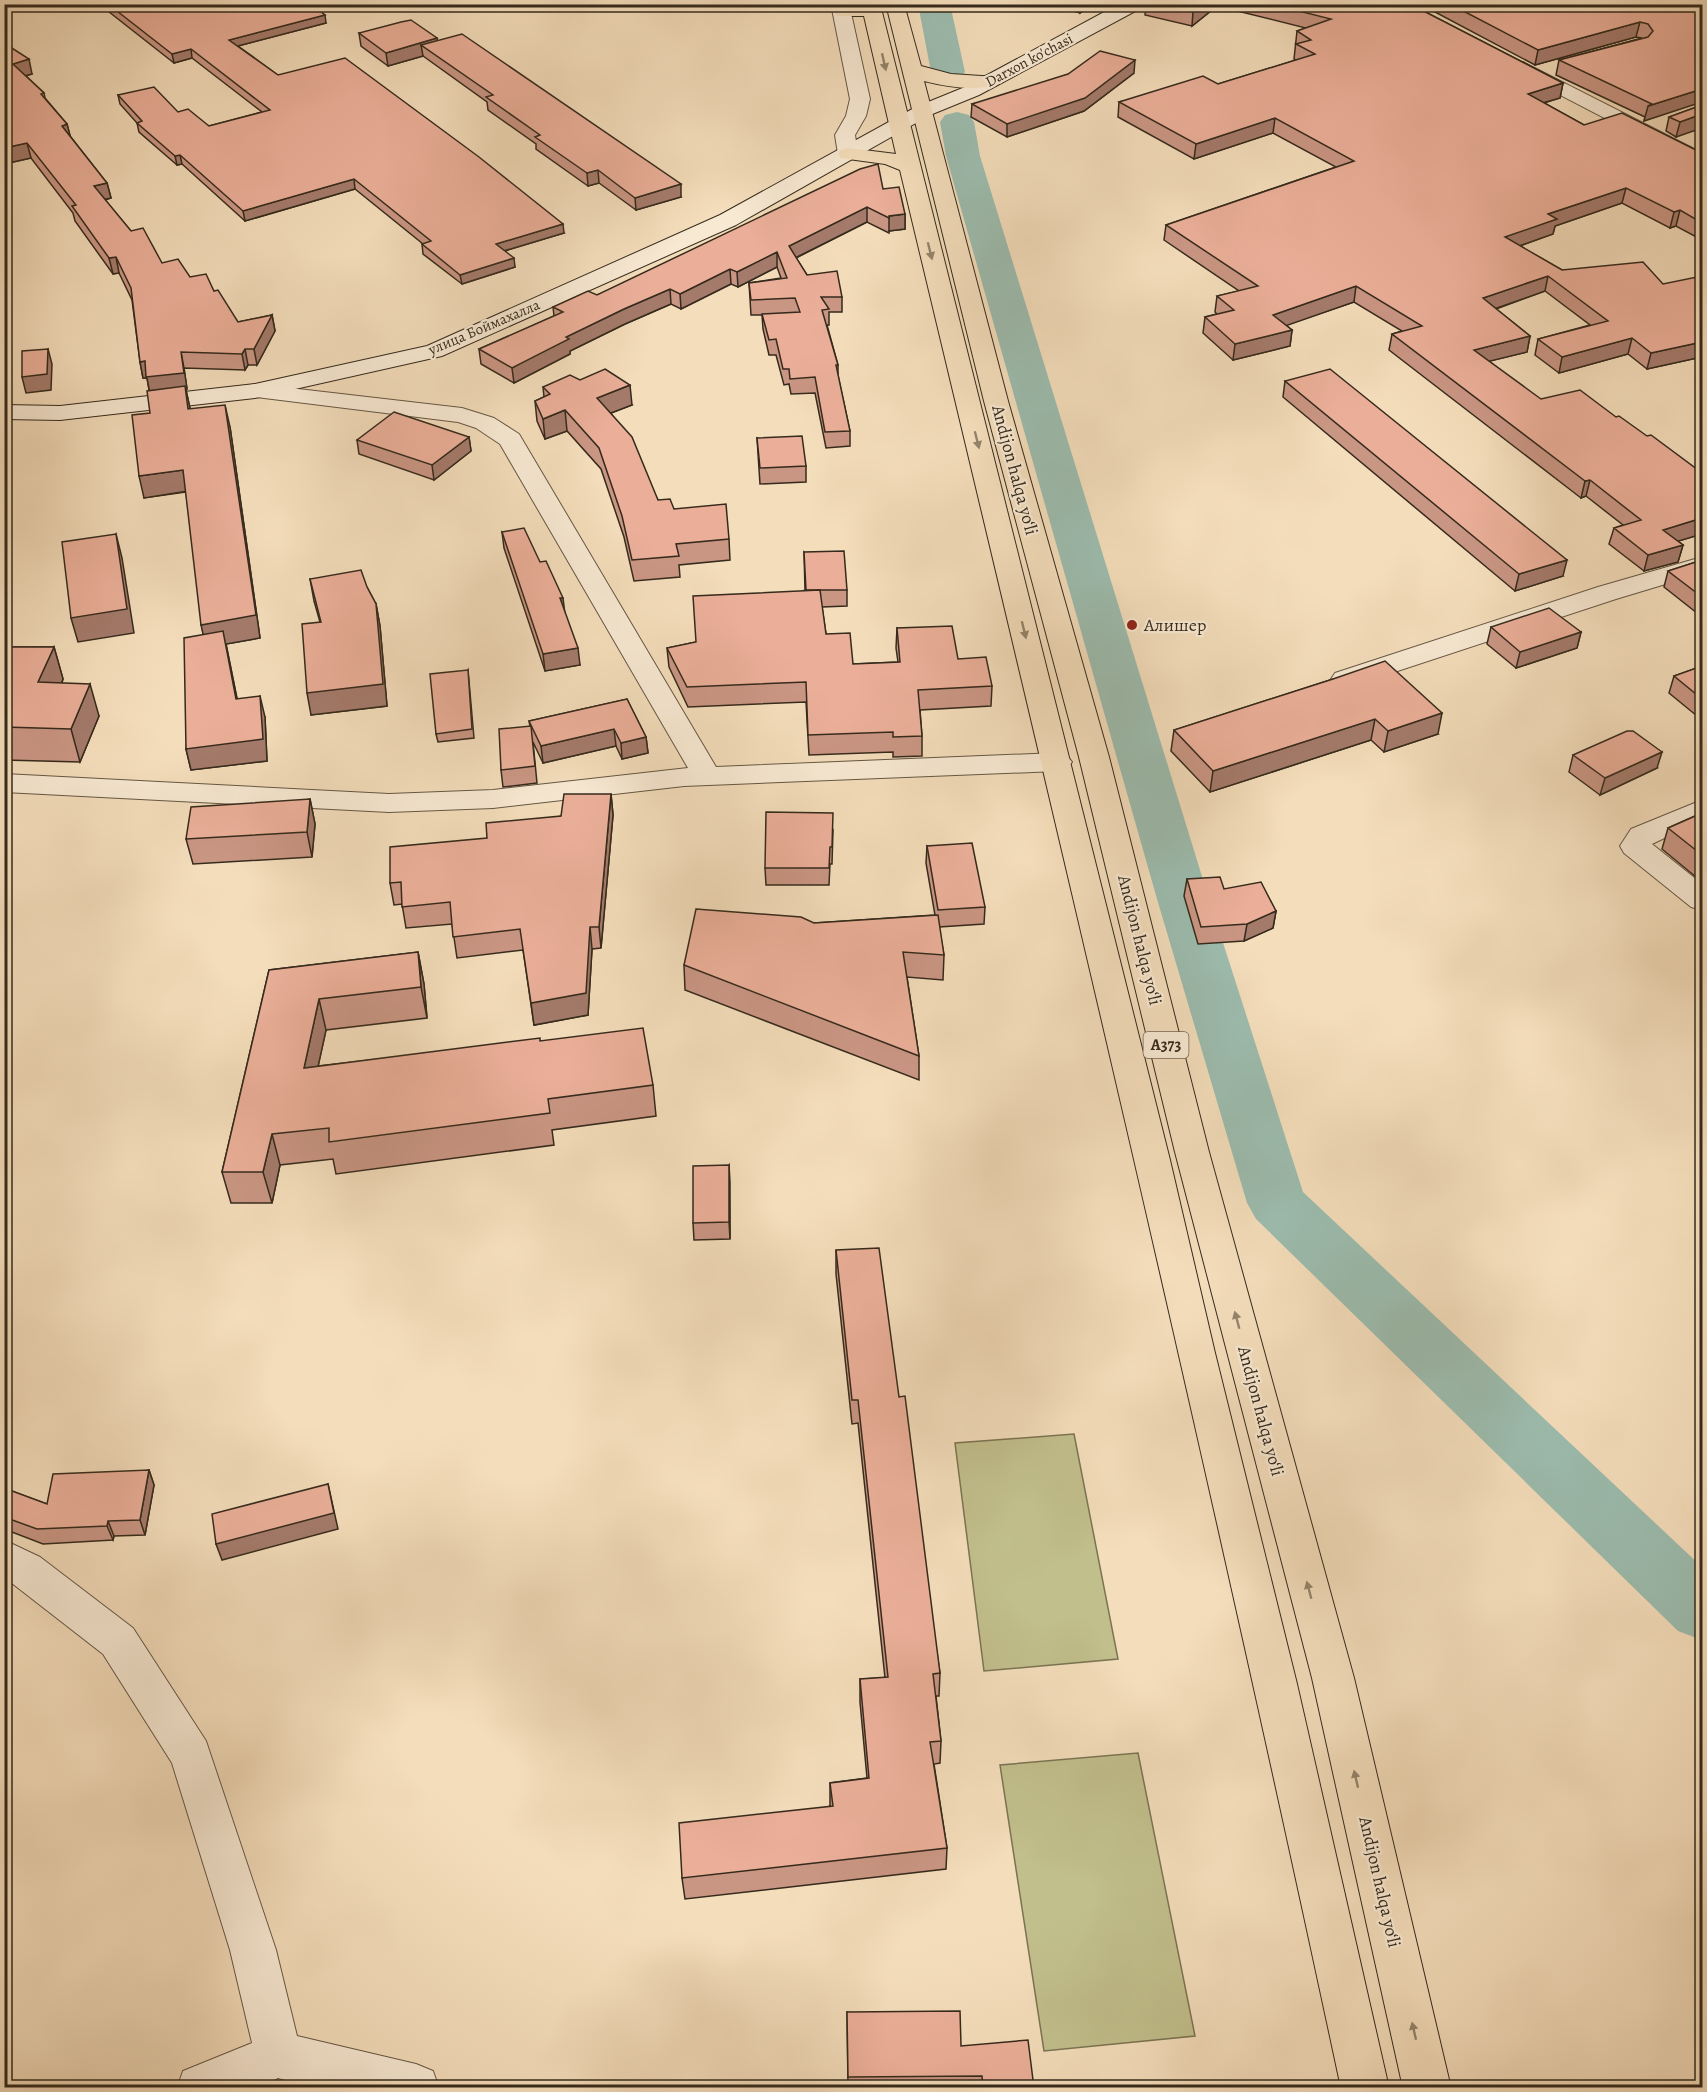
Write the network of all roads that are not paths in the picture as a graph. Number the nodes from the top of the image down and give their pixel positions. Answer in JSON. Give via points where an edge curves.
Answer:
{"nodes":[{"id":1,"x":1134,"y":4,"type":"edge"},
{"id":2,"x":874,"y":7,"type":"edge"},
{"id":3,"x":1503,"y":58,"type":"edge"},
{"id":4,"x":1564,"y":65,"type":"edge"},
{"id":5,"x":912,"y":70,"type":"junction"},
{"id":6,"x":1533,"y":73,"type":"junction"},
{"id":7,"x":990,"y":81,"type":"junction"},
{"id":8,"x":911,"y":118,"type":"junction"},
{"id":9,"x":1673,"y":120,"type":"edge"},
{"id":10,"x":1643,"y":130,"type":"junction"},
{"id":11,"x":848,"y":154,"type":"junction"},
{"id":12,"x":1702,"y":161,"type":"edge"},
{"id":13,"x":909,"y":166,"type":"junction"},
{"id":14,"x":255,"y":391,"type":"junction"},
{"id":15,"x":4,"y":412,"type":"edge"},
{"id":16,"x":1702,"y":565,"type":"edge"},
{"id":17,"x":1318,"y":688,"type":"edge"},
{"id":18,"x":1057,"y":762,"type":"junction"},
{"id":19,"x":708,"y":777,"type":"junction"},
{"id":20,"x":4,"y":783,"type":"edge"},
{"id":21,"x":1702,"y":809,"type":"edge"},
{"id":22,"x":1702,"y":900,"type":"edge"},
{"id":23,"x":4,"y":1557,"type":"edge"},
{"id":24,"x":278,"y":2055,"type":"junction"},
{"id":25,"x":200,"y":2088,"type":"edge"},
{"id":26,"x":416,"y":2088,"type":"edge"},
{"id":27,"x":1365,"y":2088,"type":"edge"},
{"id":28,"x":1427,"y":2088,"type":"edge"}],
"edges":[{"from":1,"to":7,"type":"street","name":"Darxon ko'chasi"},
{"from":2,"to":5,"type":"highway","name":"Andijon halqa yo‘li","number":"A373"},
{"from":2,"to":8,"type":"highway","name":"Andijon halqa yo‘li","number":"A373","one_way":true},
{"from":2,"to":11,"type":"street","via":[[860,99],[845,135]]},
{"from":3,"to":6,"type":"street"},
{"from":4,"to":6,"type":"street"},
{"from":5,"to":7,"type":"highway","via":[[936,80]]},
{"from":5,"to":8,"type":"highway","name":"Andijon halqa yo‘li","number":"A373"},
{"from":6,"to":10,"type":"street"},
{"from":7,"to":8,"type":"street","name":"Darxon ko'chasi"},
{"from":8,"to":11,"type":"street","name":"улица Боймахалла"},
{"from":8,"to":13,"type":"highway","name":"Andijon halqa yo‘li","number":"A373"},
{"from":28,"to":8,"type":"highway","name":"Andijon halqa yo‘li","number":"A373","one_way":true,"via":[[1333,1678],[1196,1163],[1097,769],[996,401]]},
{"from":9,"to":10,"type":"street"},
{"from":10,"to":12,"type":"street"},
{"from":11,"to":13,"type":"highway","via":[[888,158]]},
{"from":11,"to":14,"type":"street","name":"улица Боймахалла","via":[[728,220],[434,351]]},
{"from":13,"to":18,"type":"highway","name":"Andijon halqa yo‘li","number":"A373","one_way":true},
{"from":14,"to":15,"type":"street","name":"улица Боймахалла","via":[[60,413]]},
{"from":14,"to":19,"type":"street","via":[[462,415],[485,423],[510,439]]},
{"from":16,"to":17,"type":"street"},
{"from":18,"to":19,"type":"street"},
{"from":18,"to":27,"type":"highway","name":"Andijon halqa yo‘li","number":"A373","via":[[1276,1684]]},
{"from":19,"to":20,"type":"street","via":[[636,781],[493,799],[389,802]]},
{"from":21,"to":22,"type":"street","via":[[1642,836],[1635,846]]},
{"from":23,"to":24,"type":"street","via":[[26,1569],[118,1641],[191,1755],[253,1950]]},
{"from":24,"to":25,"type":"street"},
{"from":24,"to":26,"type":"street"}]}
